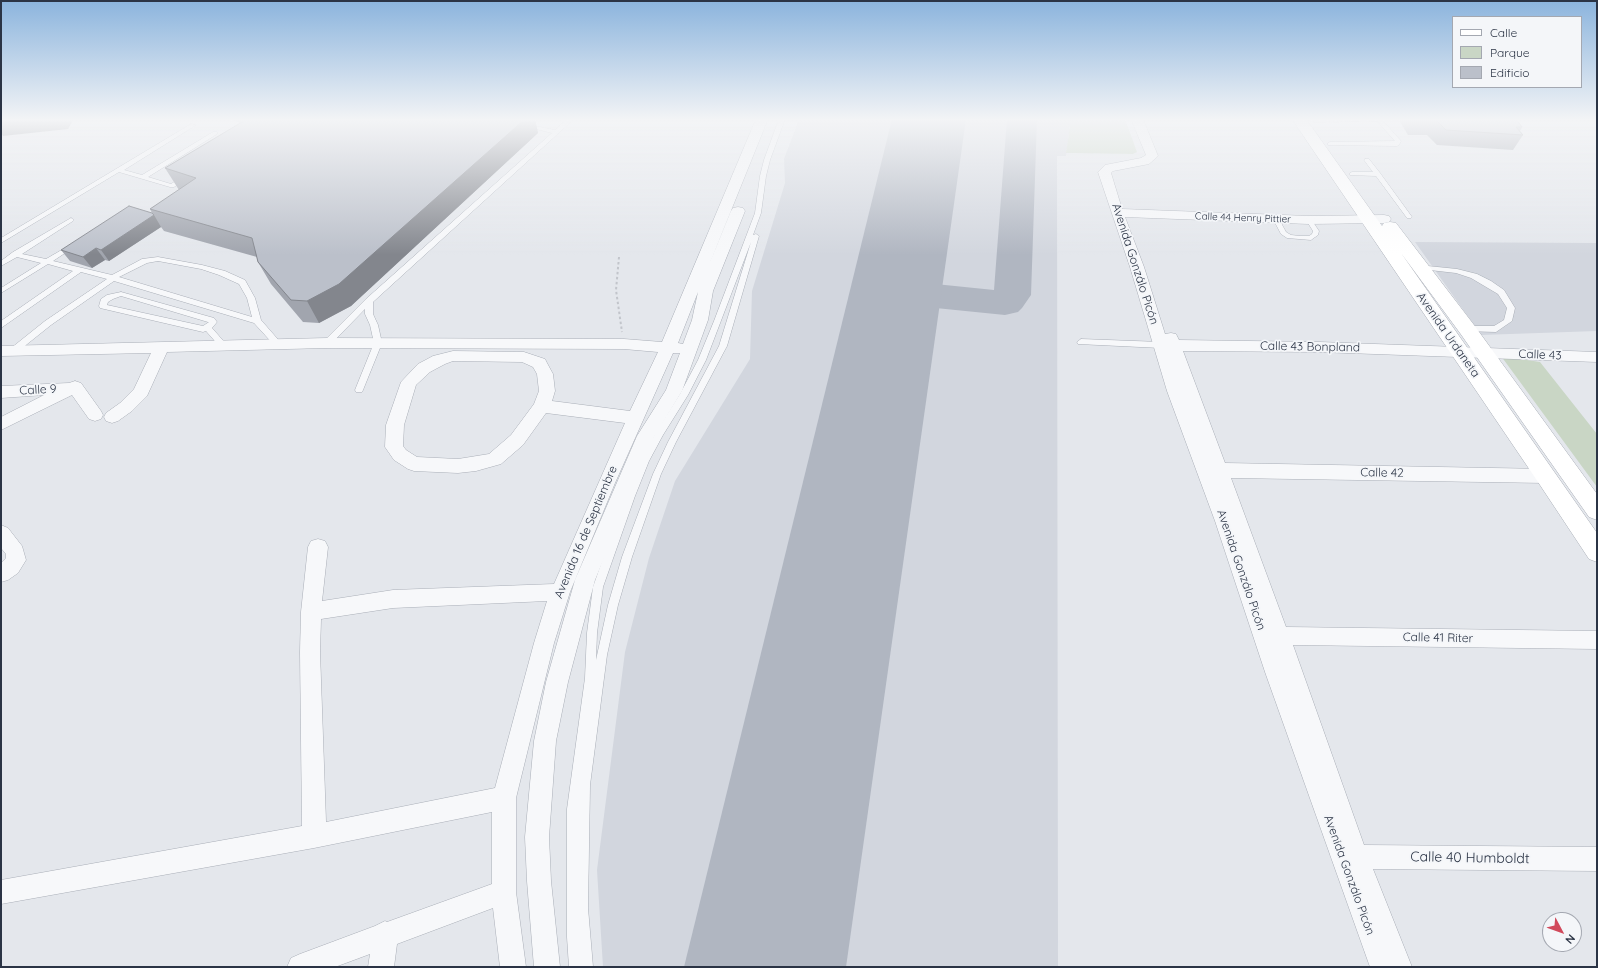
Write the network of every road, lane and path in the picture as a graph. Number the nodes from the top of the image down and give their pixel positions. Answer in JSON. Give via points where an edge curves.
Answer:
{"nodes":[{"id":1,"x":128,"y":164,"type":"edge"},
{"id":2,"x":164,"y":164,"type":"edge"},
{"id":3,"x":521,"y":164,"type":"edge"},
{"id":4,"x":744,"y":164,"type":"edge"},
{"id":5,"x":755,"y":164,"type":"edge"},
{"id":6,"x":766,"y":164,"type":"edge"},
{"id":7,"x":772,"y":164,"type":"edge"},
{"id":8,"x":1128,"y":164,"type":"edge"},
{"id":9,"x":1339,"y":164,"type":"edge"},
{"id":10,"x":1345,"y":164,"type":"edge"},
{"id":11,"x":1370,"y":164,"type":"edge"},
{"id":12,"x":118,"y":170,"type":"junction"},
{"id":13,"x":190,"y":174,"type":"edge"},
{"id":14,"x":1352,"y":174,"type":"junction"},
{"id":15,"x":1378,"y":174,"type":"junction"},
{"id":16,"x":143,"y":177,"type":"junction"},
{"id":17,"x":1121,"y":214,"type":"junction"},
{"id":18,"x":1409,"y":217,"type":"dead end"},
{"id":19,"x":1276,"y":219,"type":"junction"},
{"id":20,"x":1376,"y":219,"type":"junction"},
{"id":21,"x":71,"y":220,"type":"dead end"},
{"id":22,"x":1309,"y":220,"type":"junction"},
{"id":23,"x":80,"y":240,"type":"edge"},
{"id":24,"x":1,"y":241,"type":"edge"},
{"id":25,"x":15,"y":254,"type":"junction"},
{"id":26,"x":619,"y":257,"type":"dead end"},
{"id":27,"x":48,"y":261,"type":"junction"},
{"id":28,"x":1,"y":264,"type":"edge"},
{"id":29,"x":1421,"y":267,"type":"junction"},
{"id":30,"x":80,"y":270,"type":"junction"},
{"id":31,"x":113,"y":278,"type":"junction"},
{"id":32,"x":1,"y":291,"type":"edge"},
{"id":33,"x":369,"y":301,"type":"junction"},
{"id":34,"x":257,"y":321,"type":"junction"},
{"id":35,"x":1,"y":325,"type":"edge"},
{"id":36,"x":208,"y":328,"type":"junction"},
{"id":37,"x":1467,"y":329,"type":"junction"},
{"id":38,"x":1081,"y":342,"type":"dead end"},
{"id":39,"x":327,"y":343,"type":"junction"},
{"id":40,"x":378,"y":343,"type":"junction"},
{"id":41,"x":278,"y":344,"type":"junction"},
{"id":42,"x":624,"y":344,"type":"junction"},
{"id":43,"x":223,"y":345,"type":"junction"},
{"id":44,"x":162,"y":346,"type":"junction"},
{"id":45,"x":1167,"y":346,"type":"junction"},
{"id":46,"x":667,"y":347,"type":"junction"},
{"id":47,"x":690,"y":350,"type":"junction"},
{"id":48,"x":7,"y":351,"type":"edge"},
{"id":49,"x":1459,"y":352,"type":"junction"},
{"id":50,"x":1483,"y":353,"type":"junction"},
{"id":51,"x":1597,"y":357,"type":"edge"},
{"id":52,"x":75,"y":387,"type":"junction"},
{"id":53,"x":358,"y":390,"type":"dead end"},
{"id":54,"x":1,"y":392,"type":"edge"},
{"id":55,"x":542,"y":406,"type":"junction"},
{"id":56,"x":95,"y":415,"type":"dead end"},
{"id":57,"x":112,"y":417,"type":"dead end"},
{"id":58,"x":636,"y":418,"type":"junction"},
{"id":59,"x":1,"y":424,"type":"edge"},
{"id":60,"x":1212,"y":469,"type":"junction"},
{"id":61,"x":1546,"y":476,"type":"junction"},
{"id":62,"x":1597,"y":511,"type":"edge"},
{"id":63,"x":1,"y":534,"type":"edge"},
{"id":64,"x":318,"y":547,"type":"dead end"},
{"id":65,"x":1597,"y":552,"type":"edge"},
{"id":66,"x":1,"y":574,"type":"edge"},
{"id":67,"x":560,"y":592,"type":"junction"},
{"id":68,"x":311,"y":612,"type":"junction"},
{"id":69,"x":1271,"y":636,"type":"junction"},
{"id":70,"x":1597,"y":640,"type":"edge"},
{"id":71,"x":504,"y":798,"type":"junction"},
{"id":72,"x":314,"y":836,"type":"junction"},
{"id":73,"x":1350,"y":858,"type":"junction"},
{"id":74,"x":1597,"y":859,"type":"edge"},
{"id":75,"x":1,"y":892,"type":"edge"},
{"id":76,"x":504,"y":892,"type":"junction"},
{"id":77,"x":385,"y":934,"type":"junction"},
{"id":78,"x":300,"y":967,"type":"edge"},
{"id":79,"x":380,"y":967,"type":"edge"},
{"id":80,"x":513,"y":967,"type":"edge"},
{"id":81,"x":547,"y":967,"type":"edge"},
{"id":82,"x":576,"y":967,"type":"edge"},
{"id":83,"x":586,"y":967,"type":"edge"},
{"id":84,"x":1382,"y":967,"type":"edge"},
{"id":85,"x":1399,"y":967,"type":"edge"}],
"edges":[{"from":1,"to":12,"type":"lane"},
{"from":2,"to":16,"type":"lane"},
{"from":3,"to":33,"type":"lane"},
{"from":4,"to":46,"type":"street","name":"Avenida 16 de Septiembre"},
{"from":5,"to":47,"type":"street","name":"Avenida 16 de Septiembre","via":[[706,291]]},
{"from":6,"to":82,"type":"lane","via":[[758,213],[718,321],[702,360],[645,461],[598,587],[590,678],[573,809],[573,937]]},
{"from":7,"to":83,"type":"lane","via":[[764,210],[723,346],[657,474],[627,557],[613,605],[602,655],[584,785],[582,908]]},
{"from":8,"to":17,"type":"street","name":"Avenida Gonzálo Picón","via":[[1109,168],[1104,172]]},
{"from":9,"to":20,"type":"street","name":"Avenida Urdaneta"},
{"from":10,"to":14,"type":"street","name":"Avenida Urdaneta"},
{"from":11,"to":15,"type":"lane"},
{"from":12,"to":16,"type":"lane"},
{"from":12,"to":24,"type":"lane"},
{"from":13,"to":16,"type":"lane","via":[[172,186]]},
{"from":14,"to":15,"type":"lane"},
{"from":14,"to":20,"type":"street","name":"Avenida Urdaneta"},
{"from":15,"to":18,"type":"lane"},
{"from":17,"to":19,"type":"street","name":"Calle 44 Henry Pittier"},
{"from":17,"to":45,"type":"street","name":"Avenida Gonzálo Picón"},
{"from":19,"to":22,"type":"street","name":"Calle 44 Henry Pittier"},
{"from":19,"to":22,"type":"lane","via":[[1283,233],[1289,237],[1300,238],[1311,238],[1315,235],[1316,231]]},
{"from":20,"to":22,"type":"street","name":"Calle 44 Henry Pittier"},
{"from":20,"to":29,"type":"street","name":"Avenida Urdaneta"},
{"from":20,"to":49,"type":"street","name":"Avenida Urdaneta"},
{"from":21,"to":25,"type":"lane"},
{"from":23,"to":27,"type":"lane"},
{"from":25,"to":27,"type":"lane"},
{"from":25,"to":28,"type":"lane"},
{"from":26,"to":42,"type":"path","via":[[616,290]]},
{"from":27,"to":30,"type":"lane"},
{"from":27,"to":32,"type":"lane"},
{"from":29,"to":37,"type":"street","name":"Avenida Urdaneta"},
{"from":29,"to":37,"type":"lane","via":[[1474,276],[1501,292],[1511,308],[1508,321],[1496,329]]},
{"from":30,"to":31,"type":"lane"},
{"from":30,"to":35,"type":"lane"},
{"from":31,"to":34,"type":"lane"},
{"from":31,"to":34,"type":"lane","via":[[134,266],[158,259],[202,267],[242,282],[251,298]]},
{"from":31,"to":48,"type":"lane"},
{"from":33,"to":39,"type":"lane"},
{"from":33,"to":40,"type":"lane","via":[[369,314]]},
{"from":34,"to":41,"type":"lane"},
{"from":36,"to":36,"type":"lane","via":[[108,308],[102,304],[110,297],[129,295],[211,320],[213,322]]},
{"from":36,"to":43,"type":"lane"},
{"from":37,"to":50,"type":"street","name":"Avenida Urdaneta"},
{"from":38,"to":45,"type":"lane"},
{"from":39,"to":40,"type":"street"},
{"from":39,"to":41,"type":"street"},
{"from":40,"to":42,"type":"street"},
{"from":40,"to":53,"type":"lane"},
{"from":41,"to":43,"type":"street"},
{"from":42,"to":46,"type":"street"},
{"from":43,"to":44,"type":"street"},
{"from":44,"to":48,"type":"street"},
{"from":44,"to":57,"type":"street","via":[[141,392]]},
{"from":45,"to":49,"type":"street","name":"Calle 43 Bonpland","via":[[1319,347]]},
{"from":45,"to":60,"type":"street","name":"Avenida Gonzálo Picón"},
{"from":46,"to":47,"type":"street"},
{"from":46,"to":58,"type":"street","name":"Avenida 16 de Septiembre"},
{"from":47,"to":81,"type":"street","name":"Avenida 16 de Septiembre","via":[[674,391],[646,436],[585,580],[557,682],[545,741],[537,837]]},
{"from":49,"to":50,"type":"street","name":"Calle 43 Bonpland"},
{"from":49,"to":61,"type":"street","name":"Avenida Urdaneta"},
{"from":50,"to":51,"type":"street","name":"Calle 43"},
{"from":50,"to":62,"type":"street","name":"Avenida Urdaneta"},
{"from":52,"to":54,"type":"street","name":"Calle 9"},
{"from":52,"to":56,"type":"street"},
{"from":52,"to":59,"type":"street"},
{"from":55,"to":55,"type":"street","via":[[517,440],[495,459],[458,466],[414,464],[400,455],[394,447],[395,425],[409,382],[424,368],[438,360],[453,356],[524,357],[539,363],[545,374],[547,392]]},
{"from":55,"to":58,"type":"street"},
{"from":58,"to":67,"type":"street","name":"Avenida 16 de Septiembre"},
{"from":60,"to":61,"type":"street","name":"Calle 42"},
{"from":60,"to":69,"type":"street","name":"Avenida Gonzálo Picón"},
{"from":61,"to":65,"type":"street","name":"Avenida Urdaneta"},
{"from":63,"to":66,"type":"street","via":[[15,552],[16,560]]},
{"from":64,"to":68,"type":"street"},
{"from":67,"to":68,"type":"street","via":[[393,599]]},
{"from":67,"to":71,"type":"street","name":"Avenida 16 de Septiembre","via":[[544,643]]},
{"from":68,"to":72,"type":"street"},
{"from":69,"to":70,"type":"street","name":"Calle 41 Riter"},
{"from":69,"to":73,"type":"street","name":"Avenida Gonzálo Picón"},
{"from":71,"to":72,"type":"street"},
{"from":71,"to":76,"type":"street","name":"Avenida 16 de Septiembre"},
{"from":72,"to":75,"type":"street"},
{"from":73,"to":74,"type":"street","name":"Calle 40 Humboldt"},
{"from":73,"to":84,"type":"street","name":"Avenida Gonzálo Picón"},
{"from":73,"to":85,"type":"street","name":"Avenida Gonzálo Picón"},
{"from":76,"to":77,"type":"street"},
{"from":76,"to":80,"type":"street","name":"Avenida 16 de Septiembre"},
{"from":77,"to":78,"type":"street"},
{"from":77,"to":79,"type":"street"}]}
